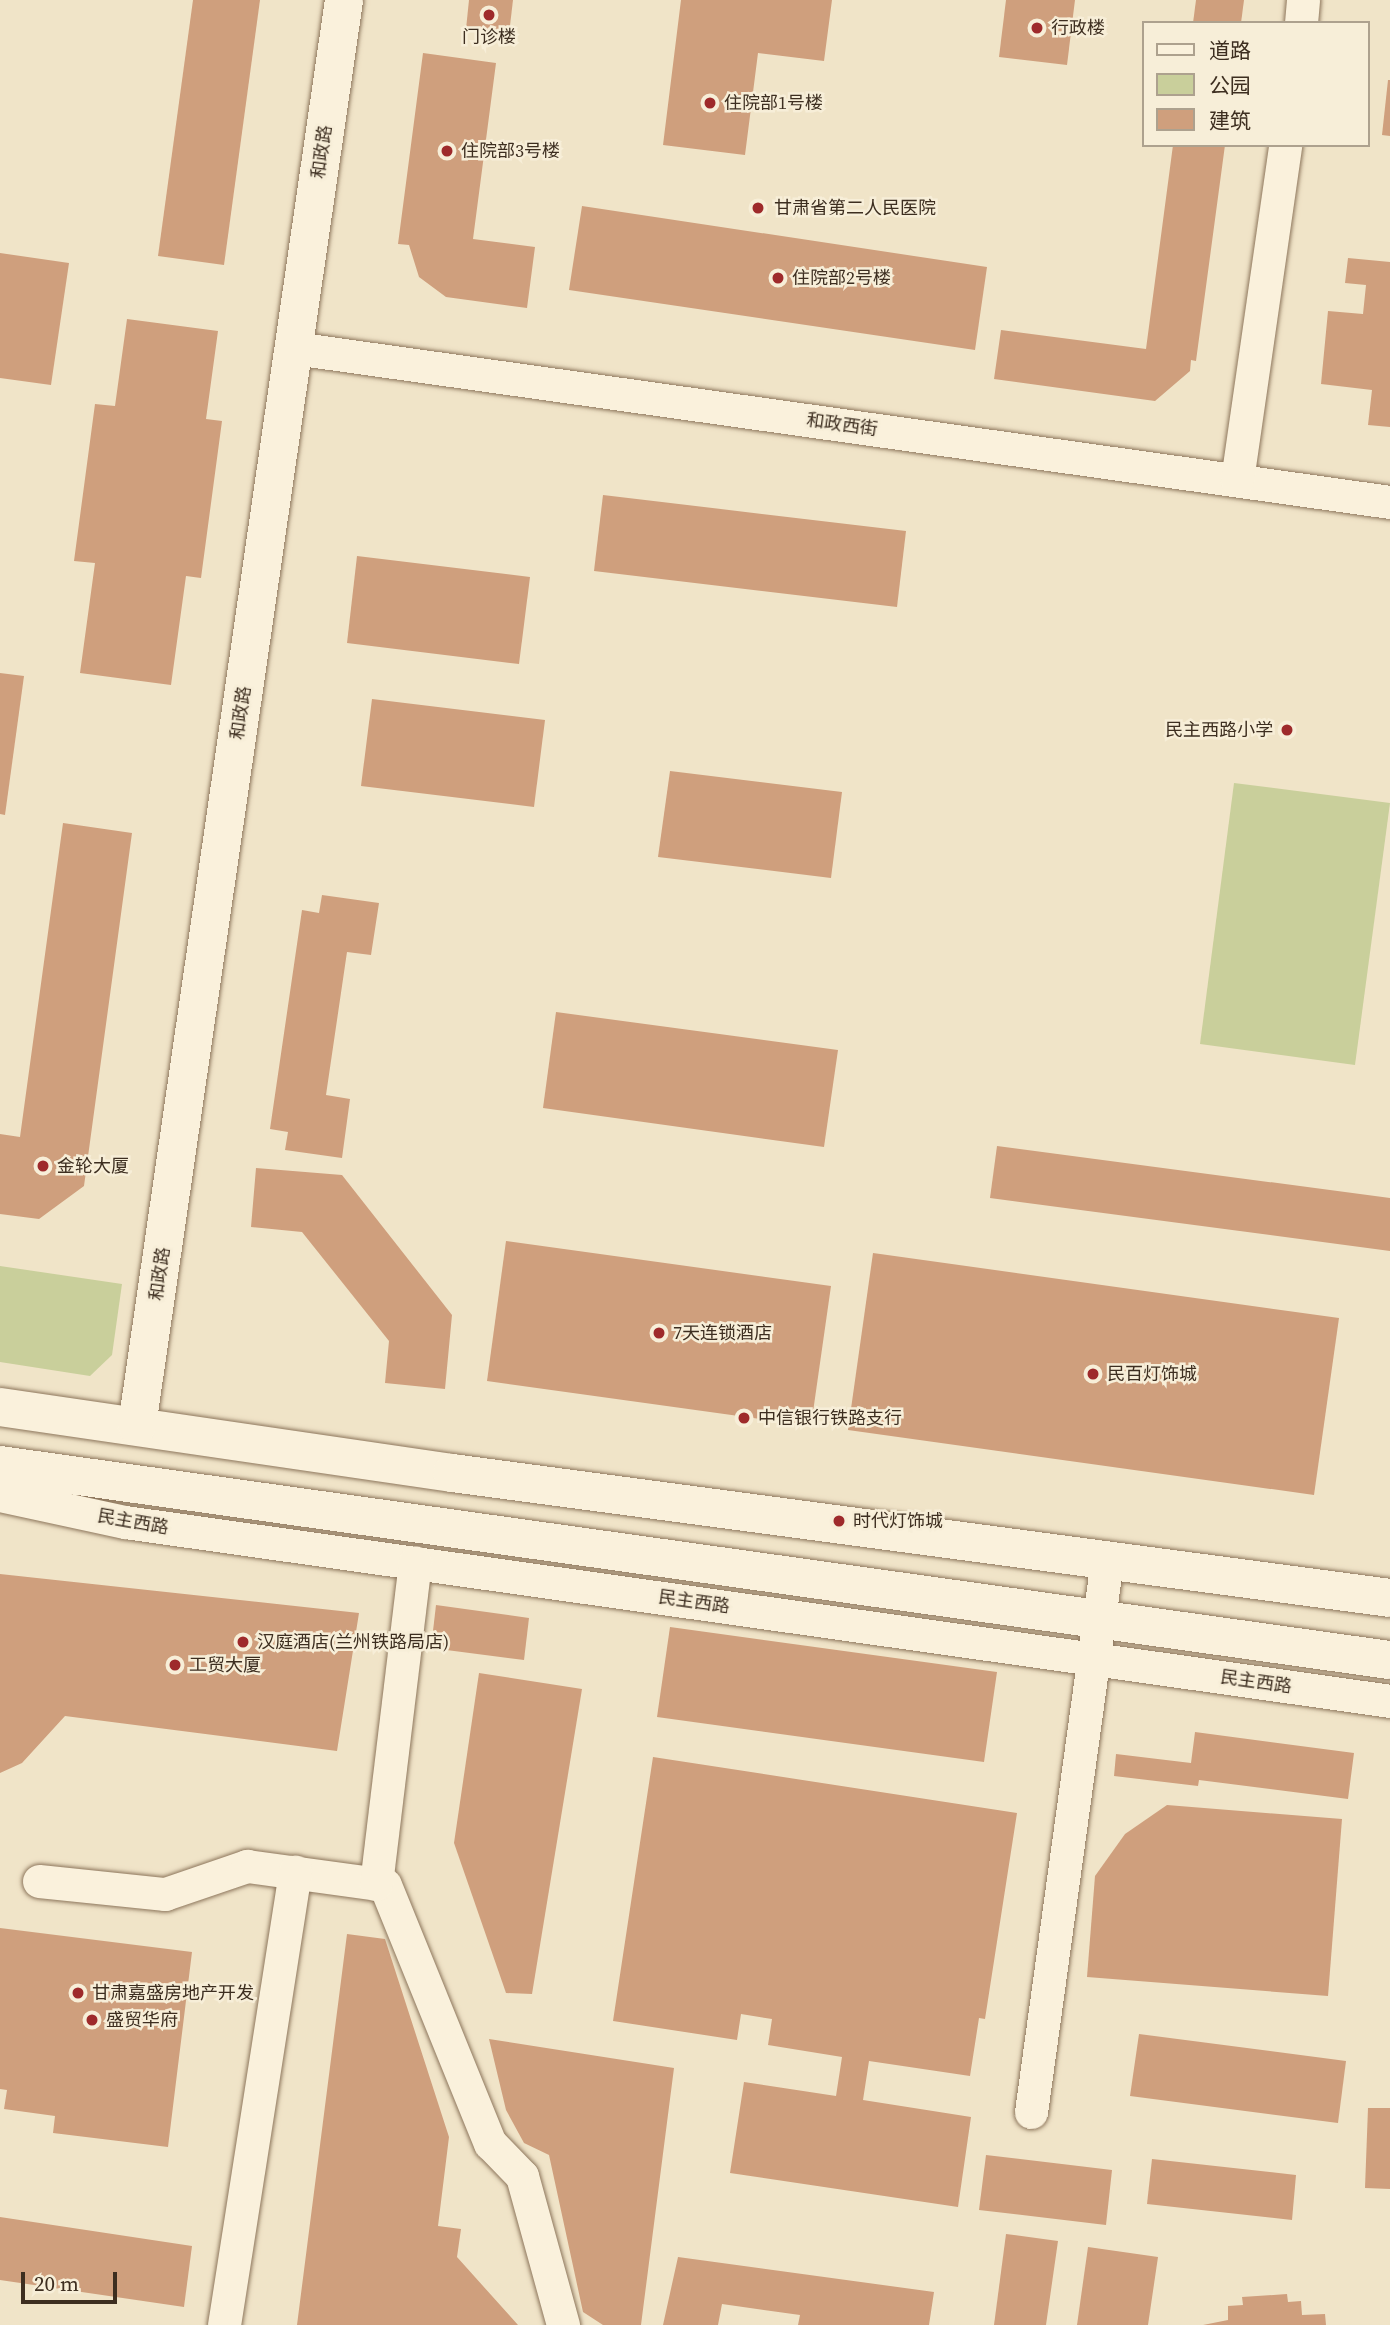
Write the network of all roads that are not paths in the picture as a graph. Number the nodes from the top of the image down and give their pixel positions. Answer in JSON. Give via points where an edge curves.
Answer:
{"nodes":[{"id":1,"x":344,"y":0,"type":"edge"},
{"id":2,"x":1303,"y":0,"type":"edge"},
{"id":3,"x":1301,"y":21,"type":"edge"},
{"id":4,"x":1285,"y":147,"type":"edge"},
{"id":5,"x":294,"y":348,"type":"junction"},
{"id":6,"x":1237,"y":480,"type":"junction"},
{"id":7,"x":1390,"y":502,"type":"edge"},
{"id":8,"x":0,"y":1407,"type":"edge"},
{"id":9,"x":136,"y":1426,"type":"junction"},
{"id":10,"x":0,"y":1465,"type":"edge"},
{"id":11,"x":0,"y":1495,"type":"edge"},
{"id":12,"x":1107,"y":1560,"type":"junction"},
{"id":13,"x":415,"y":1562,"type":"junction"},
{"id":14,"x":1390,"y":1598,"type":"edge"},
{"id":15,"x":1098,"y":1618,"type":"junction"},
{"id":16,"x":1092,"y":1659,"type":"junction"},
{"id":17,"x":1390,"y":1660,"type":"edge"},
{"id":18,"x":1390,"y":1701,"type":"edge"},
{"id":19,"x":295,"y":1872,"type":"junction"},
{"id":20,"x":39,"y":1881,"type":"dead end"},
{"id":21,"x":376,"y":1884,"type":"junction"},
{"id":22,"x":1031,"y":2112,"type":"dead end"},
{"id":23,"x":224,"y":2325,"type":"edge"},
{"id":24,"x":563,"y":2325,"type":"edge"}],
"edges":[{"from":1,"to":5,"type":"main road","name":"和政路"},
{"from":2,"to":3,"type":"street"},
{"from":4,"to":6,"type":"street"},
{"from":5,"to":6,"type":"street","name":"和政西街"},
{"from":5,"to":9,"type":"main road","name":"和政路"},
{"from":6,"to":7,"type":"street","name":"和政西街"},
{"from":8,"to":9,"type":"main road"},
{"from":9,"to":12,"type":"main road","via":[[452,1474]]},
{"from":10,"to":15,"type":"main road"},
{"from":11,"to":13,"type":"street","name":"民主西路","via":[[125,1522]]},
{"from":12,"to":14,"type":"main road"},
{"from":12,"to":15,"type":"street"},
{"from":13,"to":16,"type":"street","name":"民主西路"},
{"from":13,"to":21,"type":"street"},
{"from":15,"to":16,"type":"street"},
{"from":15,"to":17,"type":"main road"},
{"from":16,"to":18,"type":"street","name":"民主西路"},
{"from":16,"to":22,"type":"street"},
{"from":19,"to":20,"type":"street","via":[[247,1866],[165,1894]]},
{"from":19,"to":21,"type":"street"},
{"from":19,"to":23,"type":"street"},
{"from":21,"to":24,"type":"street","via":[[384,1885],[490,2143],[522,2176]]}]}
